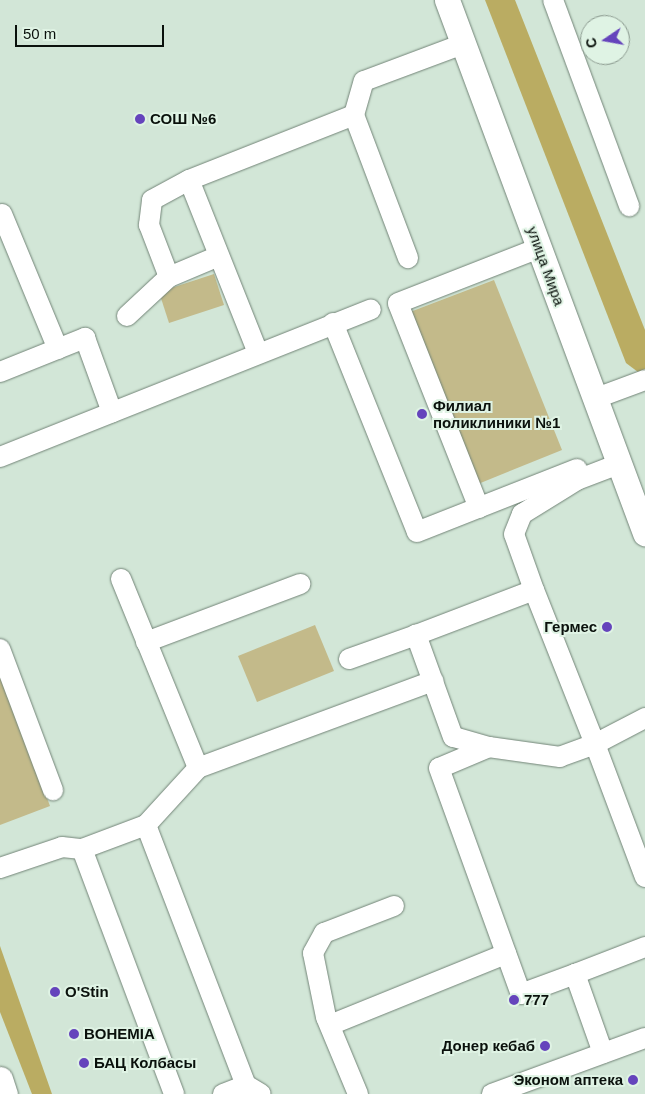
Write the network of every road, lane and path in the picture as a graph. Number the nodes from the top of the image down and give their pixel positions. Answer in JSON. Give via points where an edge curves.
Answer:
{"nodes":[{"id":1,"x":447,"y":0,"type":"edge"},
{"id":2,"x":553,"y":0,"type":"edge"},
{"id":3,"x":463,"y":44,"type":"junction"},
{"id":4,"x":354,"y":115,"type":"junction"},
{"id":5,"x":189,"y":180,"type":"junction"},
{"id":6,"x":628,"y":206,"type":"dead end"},
{"id":7,"x":2,"y":214,"type":"dead end"},
{"id":8,"x":539,"y":248,"type":"junction"},
{"id":9,"x":219,"y":256,"type":"junction"},
{"id":10,"x":408,"y":258,"type":"dead end"},
{"id":11,"x":169,"y":277,"type":"junction"},
{"id":12,"x":371,"y":309,"type":"dead end"},
{"id":13,"x":127,"y":316,"type":"dead end"},
{"id":14,"x":333,"y":322,"type":"junction"},
{"id":15,"x":58,"y":349,"type":"junction"},
{"id":16,"x":258,"y":353,"type":"junction"},
{"id":17,"x":0,"y":372,"type":"edge"},
{"id":18,"x":645,"y":380,"type":"edge"},
{"id":19,"x":594,"y":399,"type":"junction"},
{"id":20,"x":112,"y":412,"type":"junction"},
{"id":21,"x":0,"y":457,"type":"edge"},
{"id":22,"x":617,"y":459,"type":"junction"},
{"id":23,"x":479,"y":508,"type":"junction"},
{"id":24,"x":645,"y":532,"type":"edge"},
{"id":25,"x":121,"y":579,"type":"dead end"},
{"id":26,"x":300,"y":584,"type":"dead end"},
{"id":27,"x":534,"y":590,"type":"junction"},
{"id":28,"x":416,"y":635,"type":"junction"},
{"id":29,"x":146,"y":642,"type":"junction"},
{"id":30,"x":0,"y":649,"type":"edge"},
{"id":31,"x":349,"y":659,"type":"dead end"},
{"id":32,"x":433,"y":682,"type":"junction"},
{"id":33,"x":645,"y":718,"type":"edge"},
{"id":34,"x":595,"y":744,"type":"junction"},
{"id":35,"x":489,"y":747,"type":"junction"},
{"id":36,"x":198,"y":768,"type":"junction"},
{"id":37,"x":53,"y":790,"type":"dead end"},
{"id":38,"x":146,"y":825,"type":"junction"},
{"id":39,"x":82,"y":849,"type":"junction"},
{"id":40,"x":0,"y":868,"type":"edge"},
{"id":41,"x":645,"y":877,"type":"edge"},
{"id":42,"x":394,"y":906,"type":"dead end"},
{"id":43,"x":645,"y":947,"type":"edge"},
{"id":44,"x":506,"y":954,"type":"junction"},
{"id":45,"x":575,"y":974,"type":"junction"},
{"id":46,"x":330,"y":1025,"type":"junction"},
{"id":47,"x":645,"y":1038,"type":"edge"},
{"id":48,"x":603,"y":1053,"type":"junction"},
{"id":49,"x":0,"y":1079,"type":"edge"},
{"id":50,"x":253,"y":1089,"type":"edge"},
{"id":51,"x":6,"y":1094,"type":"edge"},
{"id":52,"x":174,"y":1094,"type":"edge"},
{"id":53,"x":223,"y":1094,"type":"edge"},
{"id":54,"x":358,"y":1094,"type":"edge"},
{"id":55,"x":492,"y":1094,"type":"edge"}],
"edges":[{"from":1,"to":3,"type":"main road","name":"улица Мира"},
{"from":2,"to":6,"type":"street"},
{"from":3,"to":4,"type":"street","via":[[364,81]]},
{"from":3,"to":8,"type":"main road","name":"улица Мира"},
{"from":4,"to":5,"type":"street"},
{"from":4,"to":10,"type":"street"},
{"from":5,"to":9,"type":"street"},
{"from":5,"to":11,"type":"street","via":[[152,200],[149,225]]},
{"from":7,"to":15,"type":"street"},
{"from":8,"to":19,"type":"main road","name":"улица Мира"},
{"from":8,"to":23,"type":"street","via":[[398,303]]},
{"from":9,"to":11,"type":"street"},
{"from":9,"to":16,"type":"street"},
{"from":11,"to":13,"type":"street"},
{"from":12,"to":14,"type":"street"},
{"from":14,"to":16,"type":"street"},
{"from":14,"to":23,"type":"street","via":[[417,532]]},
{"from":15,"to":17,"type":"street"},
{"from":15,"to":20,"type":"street","via":[[85,338]]},
{"from":16,"to":20,"type":"street"},
{"from":18,"to":19,"type":"street"},
{"from":19,"to":22,"type":"main road","name":"улица Мира"},
{"from":20,"to":21,"type":"street"},
{"from":22,"to":23,"type":"street"},
{"from":22,"to":24,"type":"main road","name":"улица Мира"},
{"from":22,"to":27,"type":"street","via":[[522,514],[514,534]]},
{"from":25,"to":29,"type":"street"},
{"from":26,"to":29,"type":"street"},
{"from":27,"to":28,"type":"street"},
{"from":27,"to":34,"type":"street"},
{"from":28,"to":31,"type":"street"},
{"from":28,"to":32,"type":"street"},
{"from":29,"to":36,"type":"street"},
{"from":30,"to":37,"type":"street"},
{"from":32,"to":35,"type":"street","via":[[453,737]]},
{"from":32,"to":36,"type":"street"},
{"from":33,"to":34,"type":"street"},
{"from":34,"to":35,"type":"street","via":[[560,757]]},
{"from":34,"to":41,"type":"street"},
{"from":35,"to":44,"type":"street","via":[[439,768]]},
{"from":36,"to":38,"type":"street"},
{"from":38,"to":39,"type":"street"},
{"from":38,"to":50,"type":"street"},
{"from":39,"to":40,"type":"street","via":[[62,847]]},
{"from":39,"to":52,"type":"street"},
{"from":42,"to":46,"type":"street","via":[[324,933],[313,953]]},
{"from":43,"to":45,"type":"street"},
{"from":44,"to":45,"type":"street","via":[[521,994]]},
{"from":44,"to":46,"type":"street"},
{"from":45,"to":48,"type":"street"},
{"from":46,"to":54,"type":"street"},
{"from":47,"to":48,"type":"street"},
{"from":48,"to":55,"type":"street"},
{"from":49,"to":51,"type":"main road"},
{"from":50,"to":53,"type":"street"}]}
